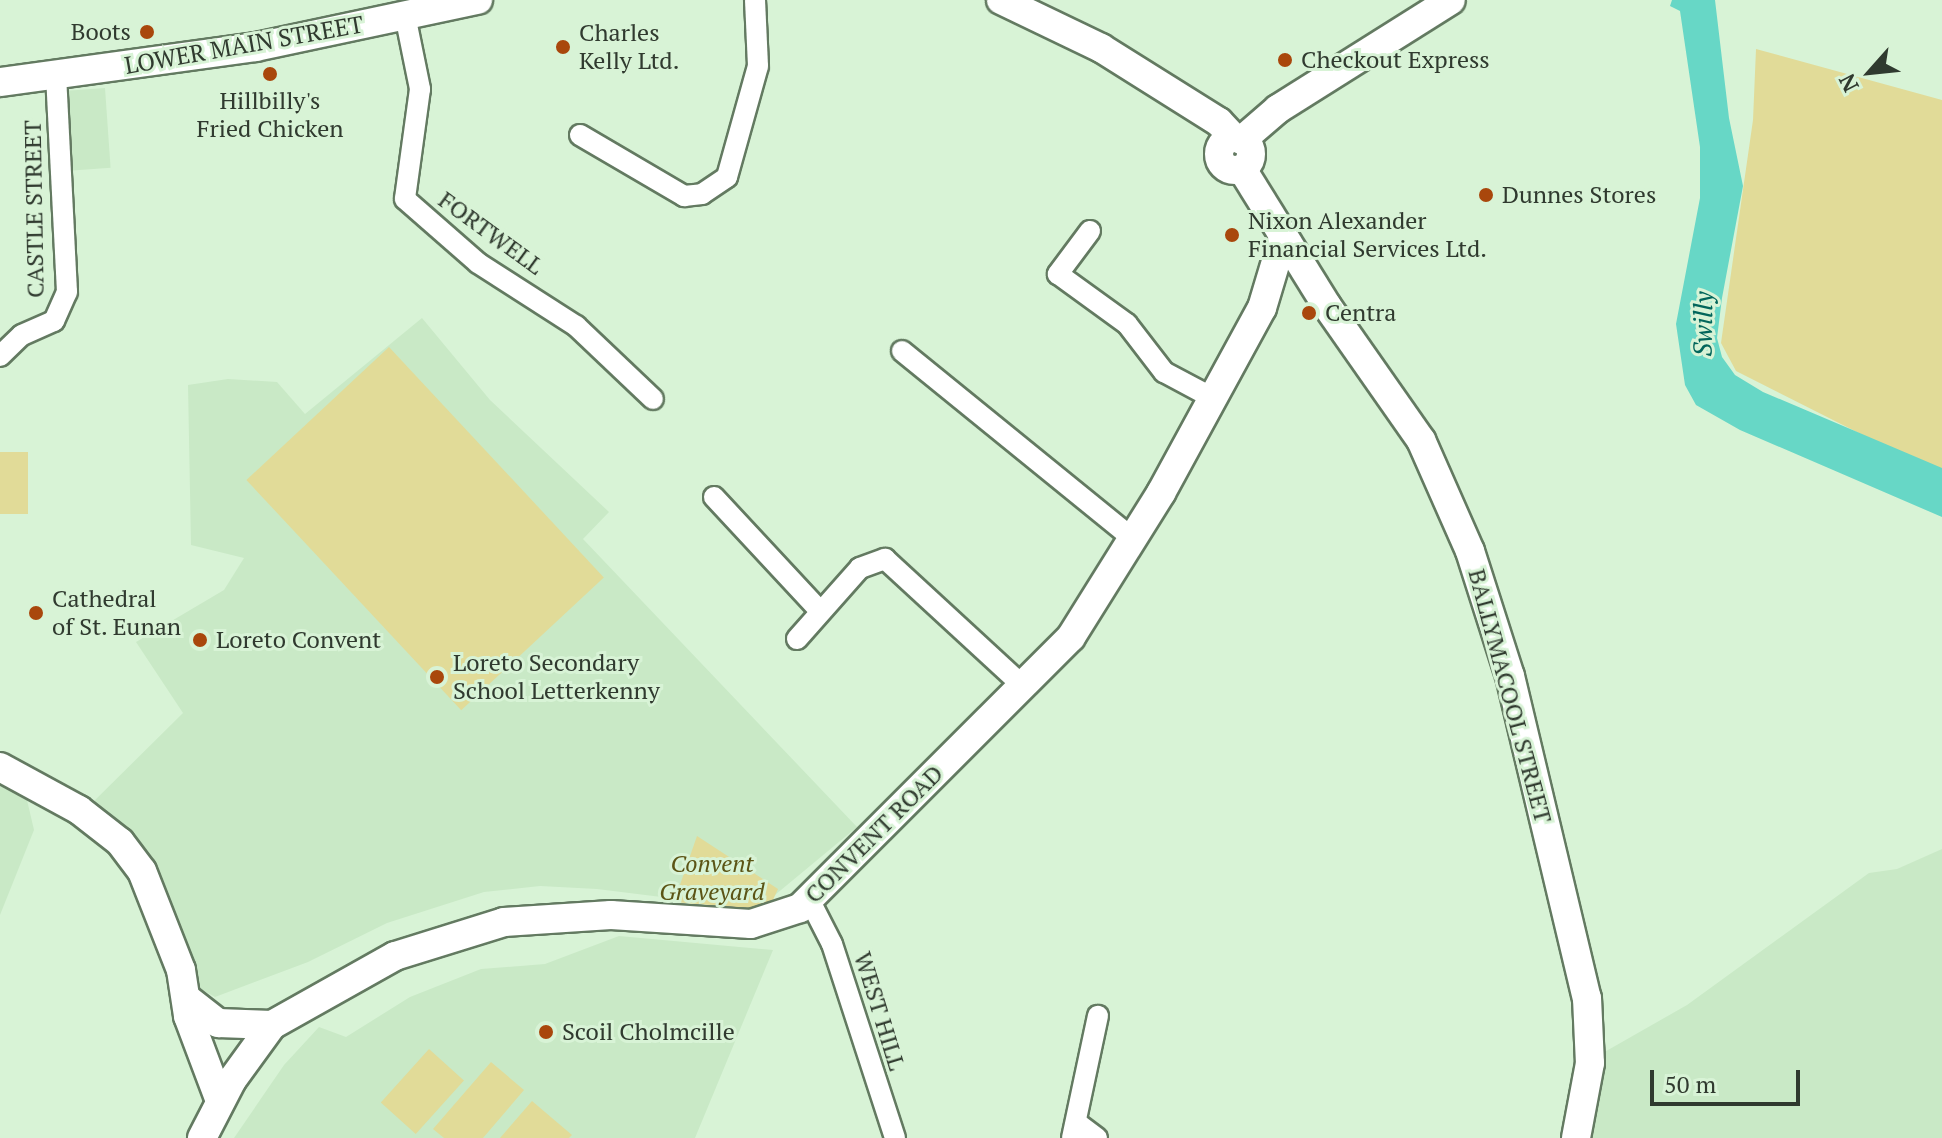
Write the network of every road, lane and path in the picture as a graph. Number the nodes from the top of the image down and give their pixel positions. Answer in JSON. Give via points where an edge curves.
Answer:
{"nodes":[{"id":1,"x":478,"y":0,"type":"edge"},
{"id":2,"x":755,"y":0,"type":"edge"},
{"id":3,"x":1001,"y":0,"type":"edge"},
{"id":4,"x":1451,"y":0,"type":"edge"},
{"id":5,"x":403,"y":7,"type":"edge"},
{"id":6,"x":56,"y":76,"type":"junction"},
{"id":7,"x":0,"y":82,"type":"edge"},
{"id":8,"x":580,"y":135,"type":"dead end"},
{"id":9,"x":1238,"y":139,"type":"junction"},
{"id":10,"x":1090,"y":231,"type":"dead end"},
{"id":11,"x":1283,"y":238,"type":"junction"},
{"id":12,"x":1308,"y":276,"type":"junction"},
{"id":13,"x":1262,"y":308,"type":"junction"},
{"id":14,"x":902,"y":351,"type":"dead end"},
{"id":15,"x":0,"y":356,"type":"edge"},
{"id":16,"x":1213,"y":398,"type":"junction"},
{"id":17,"x":653,"y":399,"type":"dead end"},
{"id":18,"x":714,"y":497,"type":"dead end"},
{"id":19,"x":1133,"y":539,"type":"junction"},
{"id":20,"x":819,"y":610,"type":"junction"},
{"id":21,"x":797,"y":639,"type":"dead end"},
{"id":22,"x":1023,"y":686,"type":"junction"},
{"id":23,"x":0,"y":767,"type":"edge"},
{"id":24,"x":810,"y":901,"type":"junction"},
{"id":25,"x":186,"y":998,"type":"junction"},
{"id":26,"x":1098,"y":1016,"type":"dead end"},
{"id":27,"x":272,"y":1025,"type":"junction"},
{"id":28,"x":220,"y":1101,"type":"junction"},
{"id":29,"x":1074,"y":1131,"type":"edge"},
{"id":30,"x":202,"y":1138,"type":"edge"},
{"id":31,"x":895,"y":1138,"type":"edge"},
{"id":32,"x":1097,"y":1138,"type":"edge"},
{"id":33,"x":1576,"y":1138,"type":"edge"}],
"edges":[{"from":1,"to":5,"type":"street","name":"LOWER MAIN STREET"},
{"from":2,"to":8,"type":"street","via":[[758,66],[727,177],[702,194],[684,196]]},
{"from":3,"to":9,"type":"street","via":[[1101,48]]},
{"from":4,"to":9,"type":"street"},
{"from":5,"to":6,"type":"street","name":"LOWER MAIN STREET","via":[[256,47]]},
{"from":5,"to":17,"type":"street","name":"FORTWELL","via":[[420,89],[405,199],[478,263],[576,326]]},
{"from":6,"to":7,"type":"street","name":"LOWER MAIN STREET"},
{"from":6,"to":15,"type":"street","name":"CASTLE STREET","via":[[67,292],[54,321],[22,335]]},
{"from":9,"to":11,"type":"street","name":"BALLYMACOOL STREET","via":[[1224,142],[1219,156],[1227,168],[1242,169]]},
{"from":10,"to":16,"type":"street","via":[[1058,274],[1127,324],[1164,372]]},
{"from":11,"to":12,"type":"street","name":"BALLYMACOOL STREET"},
{"from":11,"to":13,"type":"street"},
{"from":12,"to":13,"type":"street"},
{"from":12,"to":33,"type":"street","name":"BALLYMACOOL STREET","via":[[1437,469],[1494,624],[1589,1009],[1590,1063]]},
{"from":13,"to":16,"type":"street","name":"CONVENT ROAD"},
{"from":14,"to":19,"type":"street"},
{"from":16,"to":19,"type":"street","name":"CONVENT ROAD"},
{"from":18,"to":20,"type":"street"},
{"from":19,"to":22,"type":"street","name":"CONVENT ROAD","via":[[1071,637]]},
{"from":20,"to":21,"type":"street"},
{"from":20,"to":22,"type":"street","via":[[864,565],[885,559]]},
{"from":22,"to":24,"type":"street","name":"CONVENT ROAD"},
{"from":23,"to":25,"type":"street","via":[[79,810],[120,842],[158,903]]},
{"from":24,"to":27,"type":"street","name":"CONVENT ROAD","via":[[785,917],[751,924],[611,915],[504,922],[395,956]]},
{"from":24,"to":31,"type":"street","name":"WEST HILL","via":[[832,944]]},
{"from":25,"to":27,"type":"street","via":[[218,1023]]},
{"from":25,"to":28,"type":"street"},
{"from":26,"to":29,"type":"street"},
{"from":27,"to":28,"type":"street"},
{"from":28,"to":30,"type":"street"},
{"from":29,"to":32,"type":"street"}]}
